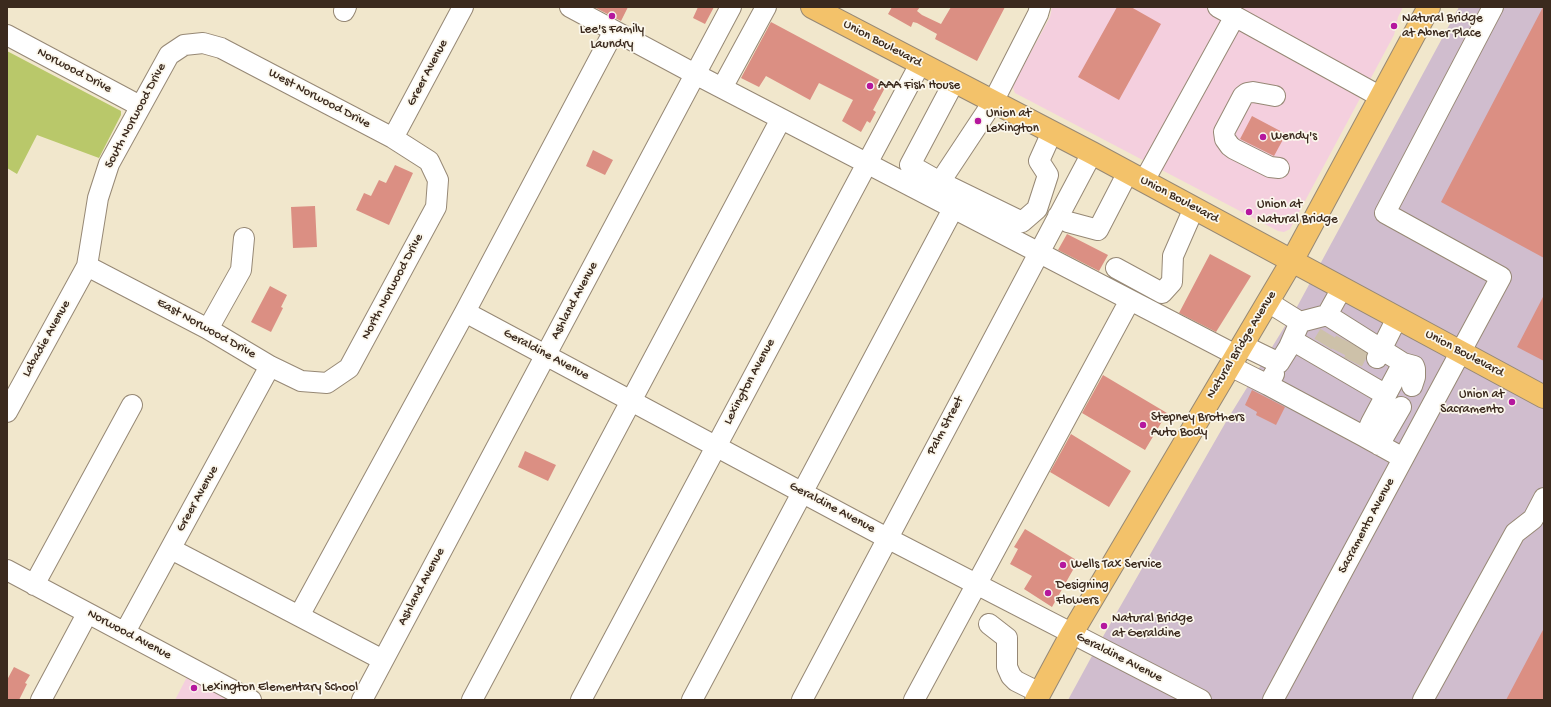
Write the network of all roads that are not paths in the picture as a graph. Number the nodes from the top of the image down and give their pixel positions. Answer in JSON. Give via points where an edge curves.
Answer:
{"nodes":[{"id":1,"x":463,"y":7,"type":"edge"},
{"id":2,"x":570,"y":7,"type":"edge"},
{"id":3,"x":731,"y":7,"type":"edge"},
{"id":4,"x":766,"y":7,"type":"edge"},
{"id":5,"x":812,"y":7,"type":"edge"},
{"id":6,"x":1218,"y":7,"type":"edge"},
{"id":7,"x":1429,"y":7,"type":"edge"},
{"id":8,"x":1493,"y":7,"type":"edge"},
{"id":9,"x":1034,"y":9,"type":"edge"},
{"id":10,"x":1235,"y":16,"type":"junction"},
{"id":11,"x":614,"y":31,"type":"junction"},
{"id":12,"x":7,"y":35,"type":"edge"},
{"id":13,"x":184,"y":45,"type":"joint"},
{"id":14,"x":920,"y":64,"type":"junction"},
{"id":15,"x":695,"y":74,"type":"junction"},
{"id":16,"x":954,"y":82,"type":"junction"},
{"id":17,"x":722,"y":88,"type":"junction"},
{"id":18,"x":1275,"y":96,"type":"dead end"},
{"id":19,"x":1381,"y":97,"type":"junction"},
{"id":20,"x":993,"y":102,"type":"junction"},
{"id":21,"x":140,"y":106,"type":"junction"},
{"id":22,"x":781,"y":119,"type":"junction"},
{"id":23,"x":1052,"y":132,"type":"junction"},
{"id":24,"x":393,"y":138,"type":"junction"},
{"id":25,"x":1092,"y":152,"type":"junction"},
{"id":26,"x":866,"y":164,"type":"junction"},
{"id":27,"x":1279,"y":168,"type":"dead end"},
{"id":28,"x":1136,"y":176,"type":"junction"},
{"id":29,"x":438,"y":180,"type":"joint"},
{"id":30,"x":940,"y":182,"type":"junction"},
{"id":31,"x":1194,"y":208,"type":"junction"},
{"id":32,"x":953,"y":209,"type":"junction"},
{"id":33,"x":1058,"y":216,"type":"junction"},
{"id":34,"x":244,"y":238,"type":"dead end"},
{"id":35,"x":1038,"y":253,"type":"junction"},
{"id":36,"x":1292,"y":261,"type":"junction"},
{"id":37,"x":87,"y":266,"type":"junction"},
{"id":38,"x":1116,"y":268,"type":"dead end"},
{"id":39,"x":1342,"y":288,"type":"junction"},
{"id":40,"x":1130,"y":300,"type":"junction"},
{"id":41,"x":1268,"y":302,"type":"junction"},
{"id":42,"x":464,"y":312,"type":"junction"},
{"id":43,"x":1397,"y":318,"type":"junction"},
{"id":44,"x":208,"y":329,"type":"junction"},
{"id":45,"x":1296,"y":331,"type":"junction"},
{"id":46,"x":1348,"y":349,"type":"junction"},
{"id":47,"x":1461,"y":353,"type":"junction"},
{"id":48,"x":546,"y":355,"type":"junction"},
{"id":49,"x":1236,"y":355,"type":"junction"},
{"id":50,"x":1279,"y":363,"type":"junction"},
{"id":51,"x":1403,"y":363,"type":"junction"},
{"id":52,"x":270,"y":366,"type":"junction"},
{"id":53,"x":327,"y":383,"type":"joint"},
{"id":54,"x":1268,"y":385,"type":"junction"},
{"id":55,"x":1412,"y":386,"type":"dead end"},
{"id":56,"x":1544,"y":397,"type":"edge"},
{"id":57,"x":630,"y":400,"type":"junction"},
{"id":58,"x":1394,"y":401,"type":"junction"},
{"id":59,"x":132,"y":405,"type":"dead end"},
{"id":60,"x":7,"y":412,"type":"edge"},
{"id":61,"x":1372,"y":441,"type":"junction"},
{"id":62,"x":716,"y":445,"type":"junction"},
{"id":63,"x":1403,"y":458,"type":"junction"},
{"id":64,"x":802,"y":492,"type":"junction"},
{"id":65,"x":1544,"y":498,"type":"edge"},
{"id":66,"x":887,"y":538,"type":"junction"},
{"id":67,"x":171,"y":548,"type":"junction"},
{"id":68,"x":7,"y":570,"type":"edge"},
{"id":69,"x":976,"y":584,"type":"junction"},
{"id":70,"x":34,"y":585,"type":"junction"},
{"id":71,"x":88,"y":614,"type":"junction"},
{"id":72,"x":299,"y":616,"type":"junction"},
{"id":73,"x":989,"y":624,"type":"dead end"},
{"id":74,"x":125,"y":632,"type":"junction"},
{"id":75,"x":1072,"y":633,"type":"junction"},
{"id":76,"x":383,"y":660,"type":"junction"},
{"id":77,"x":1038,"y":696,"type":"edge"},
{"id":78,"x":41,"y":700,"type":"edge"},
{"id":79,"x":251,"y":700,"type":"edge"},
{"id":80,"x":362,"y":700,"type":"edge"},
{"id":81,"x":472,"y":700,"type":"edge"},
{"id":82,"x":581,"y":700,"type":"edge"},
{"id":83,"x":692,"y":700,"type":"edge"},
{"id":84,"x":802,"y":700,"type":"edge"},
{"id":85,"x":914,"y":700,"type":"edge"},
{"id":86,"x":1199,"y":700,"type":"edge"},
{"id":87,"x":1272,"y":700,"type":"edge"},
{"id":88,"x":1424,"y":700,"type":"edge"}],
"edges":[{"from":1,"to":24,"type":"street","name":"Greer Avenue"},
{"from":2,"to":11,"type":"street"},
{"from":3,"to":15,"type":"street","name":"Ashland Avenue"},
{"from":4,"to":17,"type":"street"},
{"from":5,"to":14,"type":"main road","name":"Union Boulevard"},
{"from":6,"to":10,"type":"street"},
{"from":7,"to":19,"type":"main road","name":"Natural Bridge Avenue"},
{"from":8,"to":47,"type":"street","name":"Sacramento Avenue","via":[[1385,213],[1501,277]]},
{"from":9,"to":20,"type":"street"},
{"from":10,"to":19,"type":"street"},
{"from":10,"to":28,"type":"street"},
{"from":11,"to":15,"type":"street"},
{"from":11,"to":42,"type":"street"},
{"from":12,"to":21,"type":"street","name":"Norwood Drive"},
{"from":13,"to":21,"type":"street","name":"South Norwood Drive","via":[[169,55]]},
{"from":13,"to":24,"type":"street","name":"West Norwood Drive","via":[[203,43],[221,48]]},
{"from":14,"to":16,"type":"main road","name":"Union Boulevard"},
{"from":14,"to":26,"type":"street","name":"Lexington Avenue"},
{"from":15,"to":17,"type":"street"},
{"from":15,"to":48,"type":"street","name":"Ashland Avenue"},
{"from":16,"to":20,"type":"main road","name":"Union Boulevard"},
{"from":16,"to":30,"type":"street","via":[[910,165]]},
{"from":17,"to":22,"type":"street"},
{"from":18,"to":27,"type":"street","via":[[1247,93],[1224,132],[1225,139],[1234,149],[1270,167]]},
{"from":19,"to":36,"type":"main road","name":"Natural Bridge Avenue"},
{"from":20,"to":23,"type":"main road","name":"Union Boulevard"},
{"from":20,"to":30,"type":"street"},
{"from":21,"to":37,"type":"street","name":"South Norwood Drive","via":[[109,164],[98,198]]},
{"from":22,"to":26,"type":"street"},
{"from":22,"to":57,"type":"street"},
{"from":23,"to":25,"type":"main road","name":"Union Boulevard"},
{"from":23,"to":30,"type":"street","via":[[1039,161],[1048,175],[1037,208],[1022,222]]},
{"from":24,"to":29,"type":"street","name":"West Norwood Drive","via":[[429,161]]},
{"from":25,"to":28,"type":"main road","name":"Union Boulevard"},
{"from":25,"to":33,"type":"street","name":"Palm Street"},
{"from":26,"to":32,"type":"street"},
{"from":26,"to":62,"type":"street","name":"Lexington Avenue"},
{"from":28,"to":31,"type":"main road","name":"Union Boulevard"},
{"from":28,"to":33,"type":"street","via":[[1098,230],[1068,222]]},
{"from":29,"to":53,"type":"street","name":"North Norwood Drive","via":[[436,207],[349,368]]},
{"from":31,"to":36,"type":"main road","name":"Union Boulevard"},
{"from":31,"to":38,"type":"street","via":[[1173,256],[1172,282],[1162,293]]},
{"from":32,"to":35,"type":"street"},
{"from":32,"to":64,"type":"street"},
{"from":33,"to":35,"type":"street","name":"Palm Street"},
{"from":34,"to":44,"type":"street","via":[[241,270]]},
{"from":35,"to":40,"type":"street"},
{"from":35,"to":66,"type":"street","name":"Palm Street"},
{"from":36,"to":39,"type":"main road","name":"Union Boulevard"},
{"from":36,"to":41,"type":"main road","name":"Natural Bridge Avenue"},
{"from":37,"to":44,"type":"street","name":"East Norwood Drive"},
{"from":37,"to":60,"type":"street","name":"Labadie Avenue"},
{"from":39,"to":43,"type":"main road","name":"Union Boulevard"},
{"from":39,"to":46,"type":"street"},
{"from":40,"to":49,"type":"street"},
{"from":40,"to":69,"type":"street"},
{"from":41,"to":45,"type":"street"},
{"from":41,"to":49,"type":"main road","name":"Natural Bridge Avenue"},
{"from":42,"to":48,"type":"street","name":"Geraldine Avenue"},
{"from":42,"to":72,"type":"street"},
{"from":43,"to":46,"type":"street"},
{"from":43,"to":47,"type":"main road","name":"Union Boulevard"},
{"from":44,"to":52,"type":"street","name":"East Norwood Drive"},
{"from":45,"to":46,"type":"street"},
{"from":45,"to":46,"type":"street"},
{"from":45,"to":50,"type":"street"},
{"from":46,"to":51,"type":"street"},
{"from":46,"to":58,"type":"street"},
{"from":47,"to":56,"type":"main road","name":"Union Boulevard"},
{"from":47,"to":63,"type":"street","name":"Sacramento Avenue"},
{"from":48,"to":57,"type":"street","name":"Geraldine Avenue"},
{"from":48,"to":76,"type":"street","name":"Ashland Avenue"},
{"from":49,"to":50,"type":"street"},
{"from":49,"to":54,"type":"street"},
{"from":49,"to":75,"type":"main road","name":"Natural Bridge Avenue"},
{"from":50,"to":54,"type":"street"},
{"from":51,"to":55,"type":"street","via":[[1414,366],[1415,378]]},
{"from":51,"to":58,"type":"street"},
{"from":52,"to":53,"type":"street","name":"East Norwood Drive","via":[[301,380]]},
{"from":52,"to":67,"type":"street","name":"Greer Avenue"},
{"from":54,"to":61,"type":"street"},
{"from":57,"to":62,"type":"street","name":"Geraldine Avenue"},
{"from":57,"to":81,"type":"street"},
{"from":58,"to":61,"type":"street"},
{"from":59,"to":70,"type":"street"},
{"from":61,"to":63,"type":"street"},
{"from":62,"to":64,"type":"street","name":"Geraldine Avenue"},
{"from":62,"to":82,"type":"street","name":"Lexington Avenue"},
{"from":63,"to":87,"type":"street","name":"Sacramento Avenue"},
{"from":64,"to":66,"type":"street","name":"Geraldine Avenue"},
{"from":64,"to":83,"type":"street"},
{"from":65,"to":88,"type":"street","via":[[1534,519],[1515,533]]},
{"from":66,"to":69,"type":"street","name":"Geraldine Avenue"},
{"from":66,"to":84,"type":"street","name":"Palm Street"},
{"from":67,"to":72,"type":"street"},
{"from":67,"to":74,"type":"street","name":"Greer Avenue"},
{"from":68,"to":70,"type":"street","name":"Norwood Avenue"},
{"from":69,"to":75,"type":"street","name":"Geraldine Avenue"},
{"from":69,"to":85,"type":"street"},
{"from":70,"to":71,"type":"street","name":"Norwood Avenue"},
{"from":71,"to":74,"type":"street","name":"Norwood Avenue"},
{"from":71,"to":78,"type":"street"},
{"from":72,"to":76,"type":"street"},
{"from":73,"to":77,"type":"street","via":[[1007,638],[1007,667],[1011,676]]},
{"from":74,"to":79,"type":"street","name":"Norwood Avenue"},
{"from":75,"to":77,"type":"main road","name":"Natural Bridge Avenue"},
{"from":75,"to":86,"type":"street","name":"Geraldine Avenue"},
{"from":76,"to":80,"type":"street","name":"Ashland Avenue"}]}
